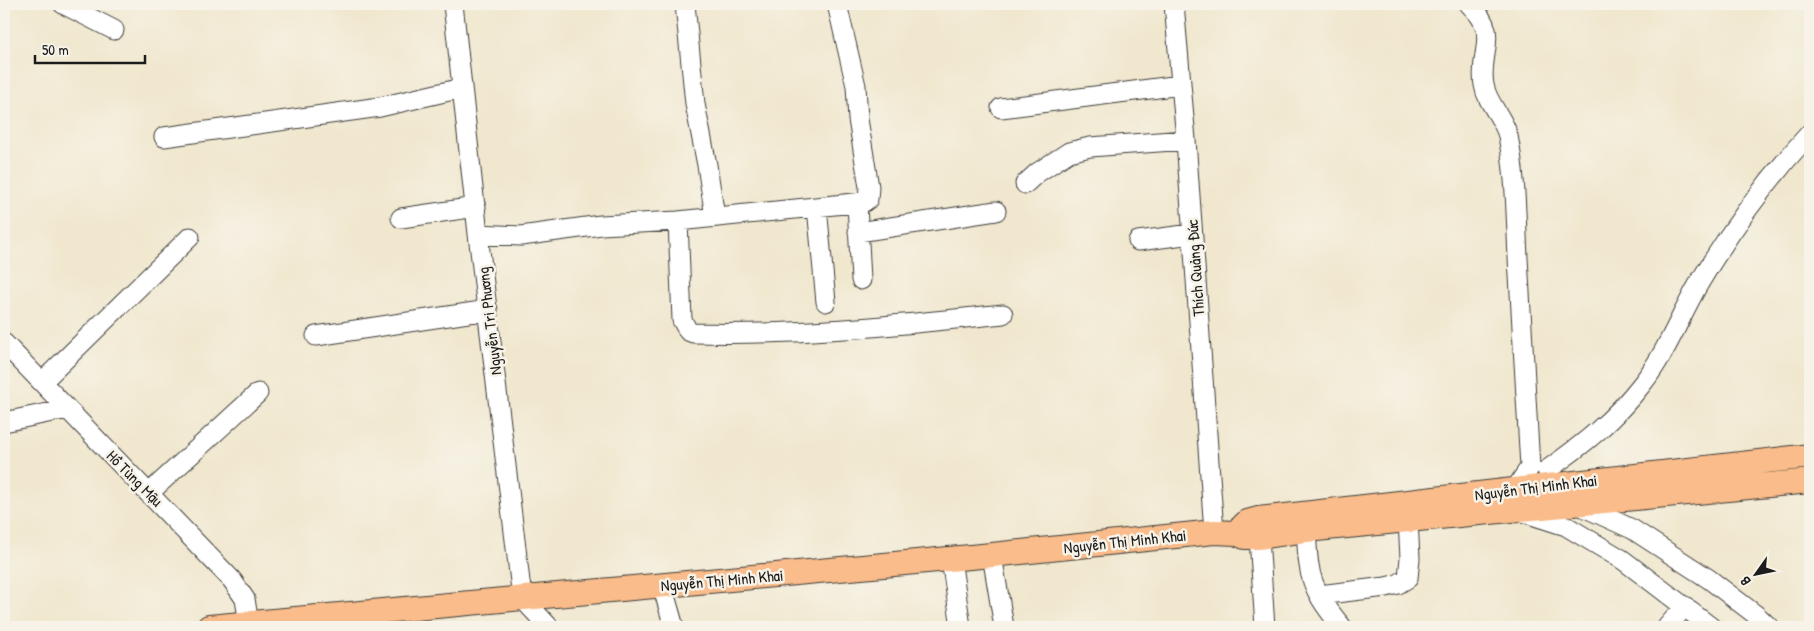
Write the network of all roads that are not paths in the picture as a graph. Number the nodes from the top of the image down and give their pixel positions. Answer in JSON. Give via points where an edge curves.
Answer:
{"nodes":[{"id":1,"x":62,"y":4,"type":"edge"},
{"id":2,"x":453,"y":4,"type":"edge"},
{"id":3,"x":685,"y":4,"type":"edge"},
{"id":4,"x":837,"y":4,"type":"edge"},
{"id":5,"x":1174,"y":4,"type":"edge"},
{"id":6,"x":1469,"y":4,"type":"edge"},
{"id":7,"x":114,"y":30,"type":"dead end"},
{"id":8,"x":1181,"y":85,"type":"junction"},
{"id":9,"x":462,"y":88,"type":"junction"},
{"id":10,"x":1001,"y":108,"type":"dead end"},
{"id":11,"x":1810,"y":133,"type":"edge"},
{"id":12,"x":164,"y":137,"type":"dead end"},
{"id":13,"x":1186,"y":140,"type":"junction"},
{"id":14,"x":1025,"y":184,"type":"dead end"},
{"id":15,"x":857,"y":204,"type":"junction"},
{"id":16,"x":476,"y":207,"type":"junction"},
{"id":17,"x":817,"y":207,"type":"junction"},
{"id":18,"x":996,"y":211,"type":"dead end"},
{"id":19,"x":401,"y":218,"type":"dead end"},
{"id":20,"x":715,"y":218,"type":"junction"},
{"id":21,"x":678,"y":221,"type":"junction"},
{"id":22,"x":858,"y":232,"type":"junction"},
{"id":23,"x":478,"y":234,"type":"junction"},
{"id":24,"x":1192,"y":234,"type":"junction"},
{"id":25,"x":190,"y":237,"type":"dead end"},
{"id":26,"x":1138,"y":242,"type":"dead end"},
{"id":27,"x":861,"y":280,"type":"dead end"},
{"id":28,"x":826,"y":302,"type":"dead end"},
{"id":29,"x":488,"y":310,"type":"junction"},
{"id":30,"x":1003,"y":314,"type":"dead end"},
{"id":31,"x":316,"y":336,"type":"dead end"},
{"id":32,"x":4,"y":342,"type":"edge"},
{"id":33,"x":42,"y":382,"type":"junction"},
{"id":34,"x":258,"y":393,"type":"dead end"},
{"id":35,"x":67,"y":409,"type":"junction"},
{"id":36,"x":4,"y":422,"type":"edge"},
{"id":37,"x":1810,"y":456,"type":"edge"},
{"id":38,"x":1539,"y":468,"type":"junction"},
{"id":39,"x":1810,"y":481,"type":"edge"},
{"id":40,"x":149,"y":493,"type":"junction"},
{"id":41,"x":1576,"y":493,"type":"junction"},
{"id":42,"x":1651,"y":496,"type":"junction"},
{"id":43,"x":1515,"y":500,"type":"junction"},
{"id":44,"x":1408,"y":520,"type":"junction"},
{"id":45,"x":1258,"y":528,"type":"junction"},
{"id":46,"x":1632,"y":529,"type":"junction"},
{"id":47,"x":1306,"y":530,"type":"junction"},
{"id":48,"x":1225,"y":532,"type":"junction"},
{"id":49,"x":992,"y":555,"type":"junction"},
{"id":50,"x":950,"y":559,"type":"junction"},
{"id":51,"x":662,"y":585,"type":"junction"},
{"id":52,"x":1319,"y":594,"type":"junction"},
{"id":53,"x":522,"y":598,"type":"junction"},
{"id":54,"x":1685,"y":606,"type":"junction"},
{"id":55,"x":316,"y":622,"type":"edge"},
{"id":56,"x":249,"y":624,"type":"junction"},
{"id":57,"x":209,"y":627,"type":"edge"},
{"id":58,"x":550,"y":627,"type":"edge"},
{"id":59,"x":674,"y":627,"type":"edge"},
{"id":60,"x":961,"y":627,"type":"edge"},
{"id":61,"x":1004,"y":627,"type":"edge"},
{"id":62,"x":1265,"y":627,"type":"edge"},
{"id":63,"x":1342,"y":627,"type":"edge"},
{"id":64,"x":1667,"y":627,"type":"edge"},
{"id":65,"x":1711,"y":627,"type":"edge"},
{"id":66,"x":1769,"y":627,"type":"edge"}],
"edges":[{"from":1,"to":7,"type":"street"},
{"from":2,"to":9,"type":"street","name":"Nguyễn Tri Phương"},
{"from":3,"to":20,"type":"street","via":[[695,104]]},
{"from":4,"to":15,"type":"street","via":[[856,86],[869,187],[868,199]]},
{"from":5,"to":8,"type":"street","name":"Thích Quảng Đức"},
{"from":6,"to":38,"type":"street","via":[[1483,19],[1486,28],[1484,85],[1509,143]]},
{"from":8,"to":10,"type":"street"},
{"from":8,"to":13,"type":"street","name":"Thích Quảng Đức"},
{"from":9,"to":12,"type":"street","via":[[380,107]]},
{"from":9,"to":16,"type":"street","name":"Nguyễn Tri Phương"},
{"from":11,"to":38,"type":"street","via":[[1738,224],[1698,285],[1661,357],[1642,385],[1590,439]]},
{"from":13,"to":14,"type":"street","via":[[1090,147],[1069,152]]},
{"from":13,"to":24,"type":"street","name":"Thích Quảng Đức"},
{"from":15,"to":17,"type":"street"},
{"from":15,"to":22,"type":"street"},
{"from":16,"to":19,"type":"street"},
{"from":16,"to":23,"type":"street","name":"Nguyễn Tri Phương"},
{"from":17,"to":20,"type":"street"},
{"from":17,"to":28,"type":"street"},
{"from":18,"to":22,"type":"street"},
{"from":20,"to":21,"type":"street"},
{"from":21,"to":23,"type":"street","via":[[601,225],[521,236]]},
{"from":21,"to":30,"type":"street","via":[[682,320],[688,331],[693,333],[808,332]]},
{"from":22,"to":27,"type":"street"},
{"from":23,"to":29,"type":"street","name":"Nguyễn Tri Phương"},
{"from":24,"to":26,"type":"street"},
{"from":24,"to":48,"type":"street","name":"Thích Quảng Đức"},
{"from":25,"to":33,"type":"street"},
{"from":29,"to":31,"type":"street"},
{"from":29,"to":53,"type":"street","name":"Nguyễn Tri Phương"},
{"from":32,"to":33,"type":"street","name":"Hồ Tùng Mậu"},
{"from":33,"to":35,"type":"street","name":"Hồ Tùng Mậu"},
{"from":34,"to":40,"type":"street"},
{"from":35,"to":36,"type":"street"},
{"from":35,"to":40,"type":"street","name":"Hồ Tùng Mậu"},
{"from":37,"to":41,"type":"main road","name":"Nguyễn Thị Minh Khai"},
{"from":38,"to":41,"type":"street"},
{"from":38,"to":43,"type":"street"},
{"from":39,"to":42,"type":"main road","name":"Nguyễn Thị Minh Khai"},
{"from":40,"to":56,"type":"street","name":"Hồ Tùng Mậu","via":[[239,588],[245,600]]},
{"from":41,"to":42,"type":"main road","name":"Nguyễn Thị Minh Khai"},
{"from":41,"to":43,"type":"main road","name":"Nguyễn Thị Minh Khai"},
{"from":41,"to":46,"type":"street"},
{"from":42,"to":46,"type":"street","via":[[1632,513]]},
{"from":43,"to":44,"type":"main road","name":"Nguyễn Thị Minh Khai"},
{"from":43,"to":45,"type":"main road","name":"Nguyễn Thị Minh Khai"},
{"from":43,"to":54,"type":"street","via":[[1623,560]]},
{"from":44,"to":47,"type":"main road","name":"Nguyễn Thị Minh Khai"},
{"from":44,"to":52,"type":"street","via":[[1408,578],[1386,587]]},
{"from":45,"to":47,"type":"main road","name":"Nguyễn Thị Minh Khai"},
{"from":45,"to":48,"type":"main road","name":"Nguyễn Thị Minh Khai","via":[[1245,537]]},
{"from":45,"to":62,"type":"street"},
{"from":46,"to":66,"type":"street","via":[[1709,578]]},
{"from":47,"to":52,"type":"street","via":[[1308,566]]},
{"from":48,"to":49,"type":"main road","name":"Nguyễn Thị Minh Khai"},
{"from":49,"to":50,"type":"main road","name":"Nguyễn Thị Minh Khai"},
{"from":49,"to":61,"type":"street"},
{"from":50,"to":51,"type":"main road","name":"Nguyễn Thị Minh Khai"},
{"from":50,"to":60,"type":"street"},
{"from":51,"to":53,"type":"main road","name":"Nguyễn Thị Minh Khai"},
{"from":51,"to":59,"type":"street"},
{"from":52,"to":63,"type":"street"},
{"from":53,"to":55,"type":"main road","name":"Nguyễn Thị Minh Khai"},
{"from":53,"to":58,"type":"street"},
{"from":54,"to":64,"type":"street"},
{"from":54,"to":65,"type":"street"},
{"from":55,"to":56,"type":"main road","name":"Nguyễn Thị Minh Khai"},
{"from":56,"to":57,"type":"main road","name":"Nguyễn Thị Minh Khai"}]}
